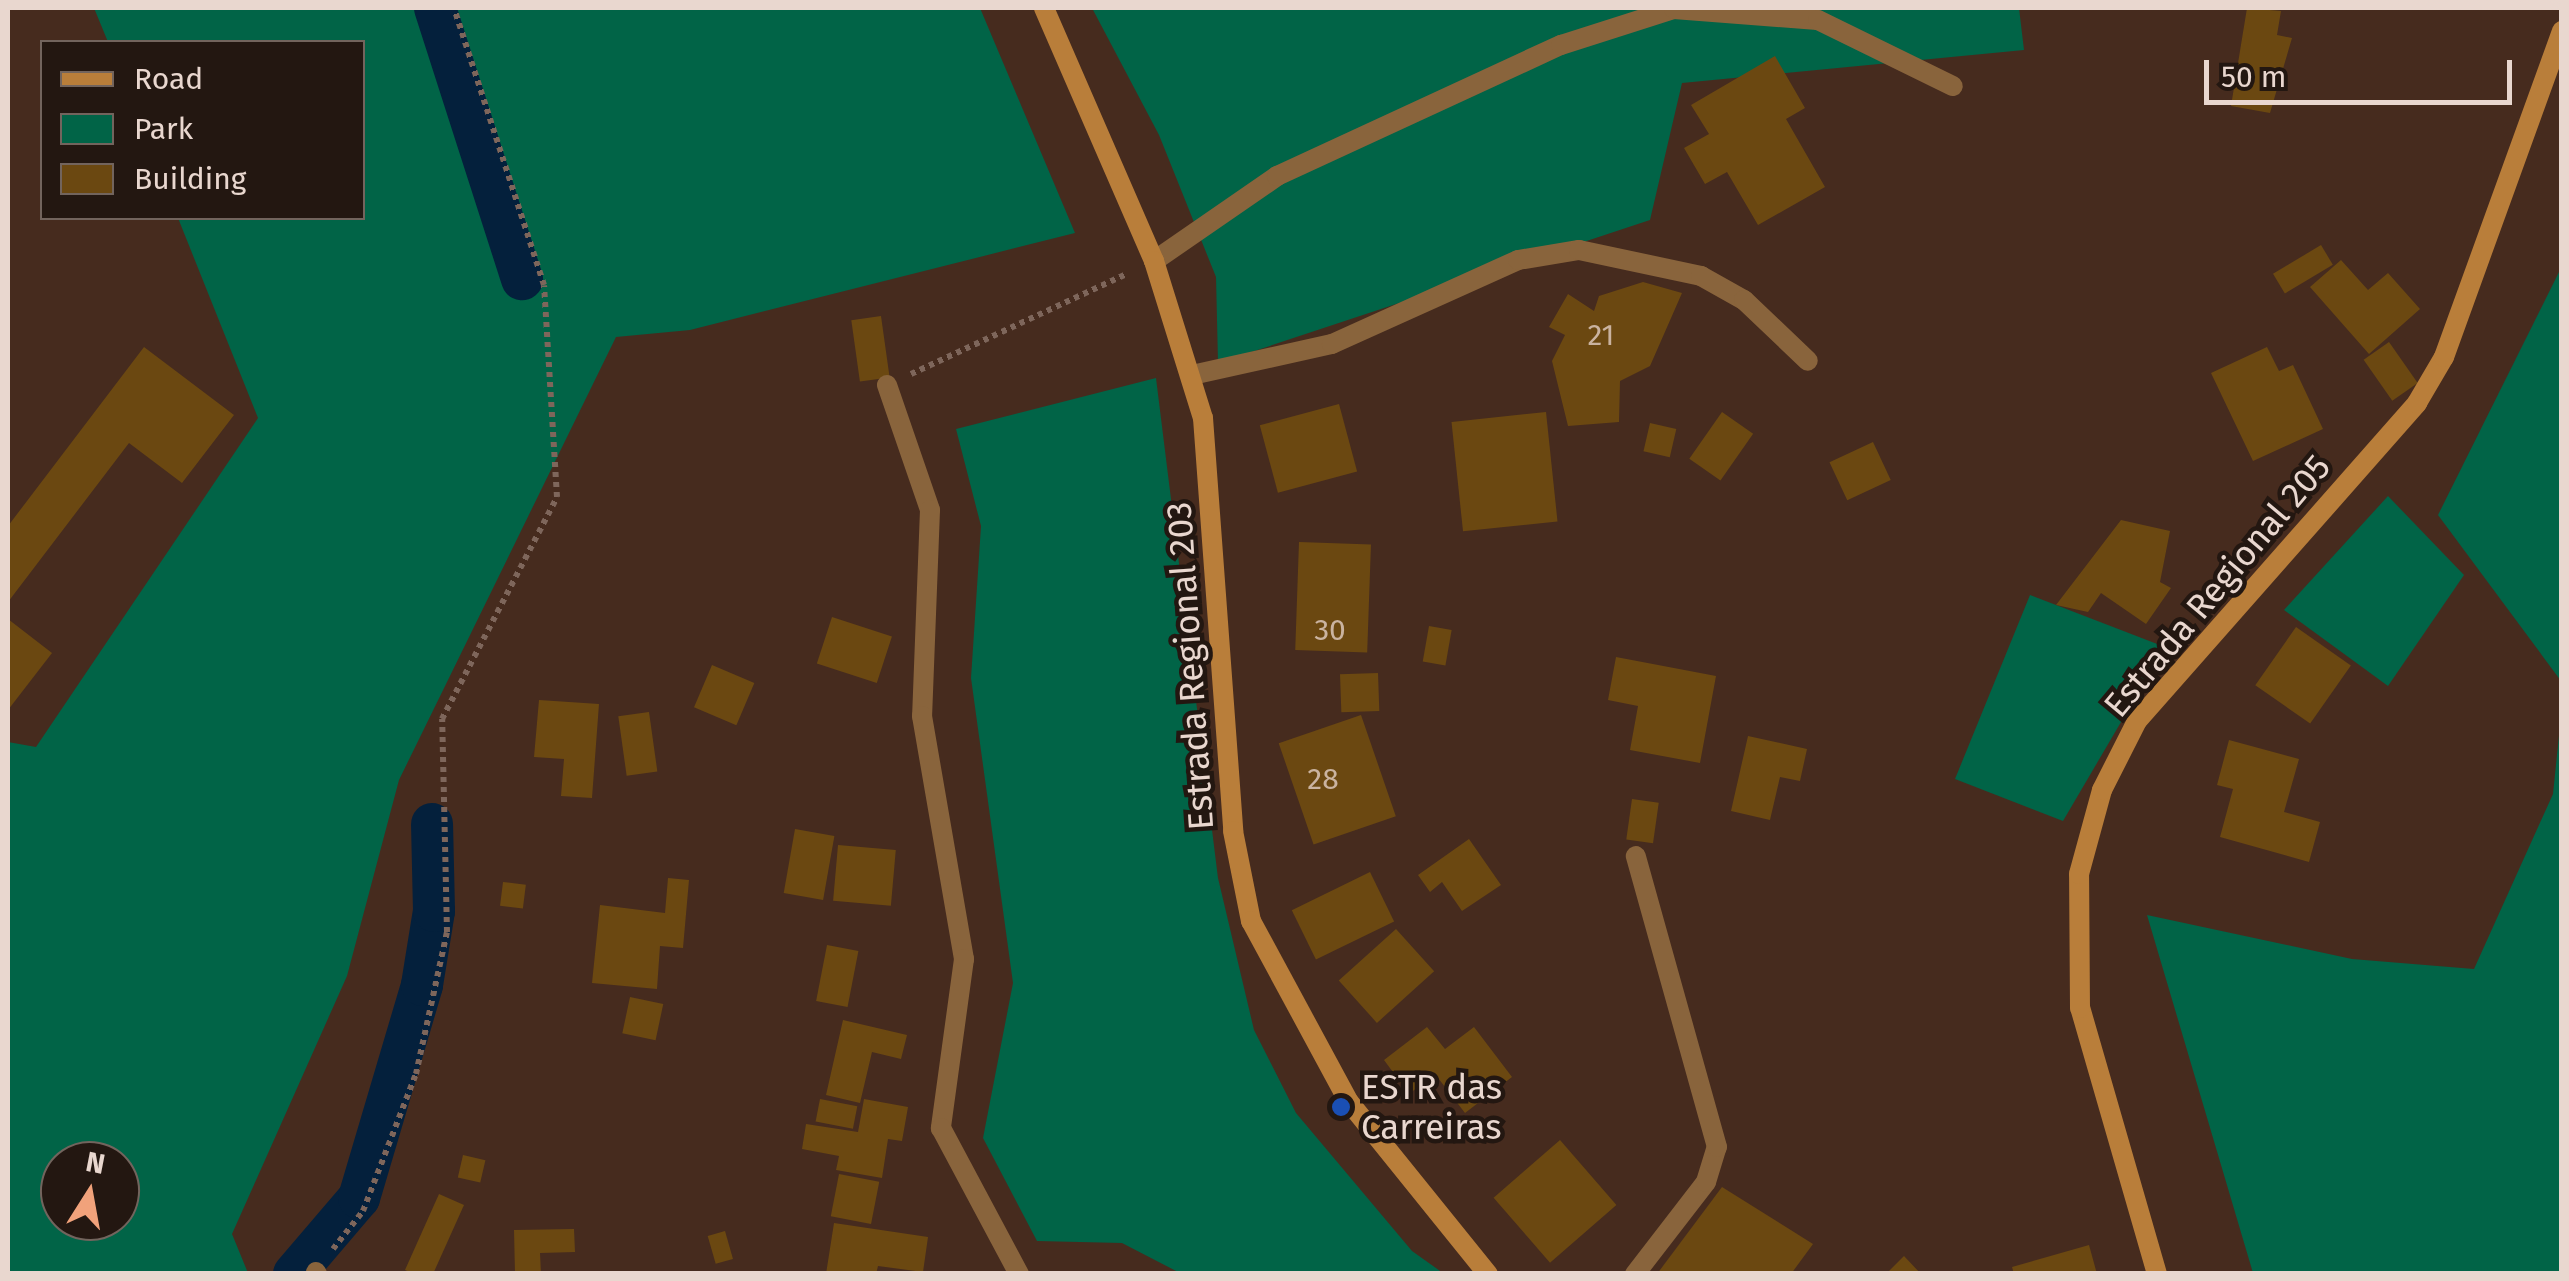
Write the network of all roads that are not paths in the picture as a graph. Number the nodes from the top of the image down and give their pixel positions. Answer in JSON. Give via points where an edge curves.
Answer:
{"nodes":[{"id":1,"x":1044,"y":8,"type":"edge"},
{"id":2,"x":2562,"y":31,"type":"edge"},
{"id":3,"x":1953,"y":86,"type":"dead end"},
{"id":4,"x":1154,"y":261,"type":"junction"},
{"id":5,"x":1808,"y":360,"type":"dead end"},
{"id":6,"x":1192,"y":374,"type":"junction"},
{"id":7,"x":887,"y":385,"type":"road end"},
{"id":8,"x":1636,"y":856,"type":"dead end"},
{"id":9,"x":1019,"y":1274,"type":"edge"},
{"id":10,"x":1488,"y":1274,"type":"edge"},
{"id":11,"x":1634,"y":1274,"type":"edge"},
{"id":12,"x":2156,"y":1274,"type":"edge"}],
"edges":[{"from":1,"to":4,"type":"main road","name":"Estrada Regional 203"},
{"from":2,"to":12,"type":"main road","name":"Estrada Regional 205","via":[[2444,357],[2417,403],[2137,721],[2102,790],[2079,874],[2080,1008]]},
{"from":3,"to":4,"type":"street","via":[[1818,20],[1674,9],[1561,45],[1277,176]]},
{"from":4,"to":6,"type":"main road","name":"Estrada Regional 203"},
{"from":5,"to":6,"type":"street","via":[[1744,300],[1701,276],[1579,250],[1518,260],[1332,344]]},
{"from":6,"to":10,"type":"main road","name":"Estrada Regional 203","via":[[1215,535],[1232,830],[1251,922],[1339,1086]]},
{"from":7,"to":9,"type":"street","via":[[930,510],[922,716],[964,958],[941,1128]]},
{"from":8,"to":11,"type":"street","via":[[1717,1146],[1706,1182]]}]}
